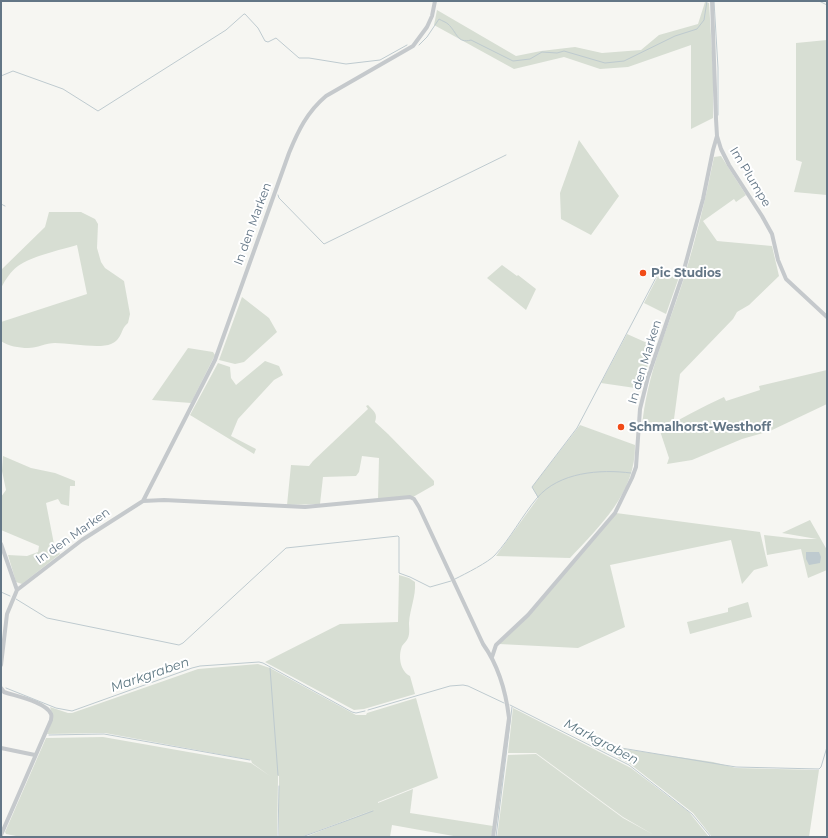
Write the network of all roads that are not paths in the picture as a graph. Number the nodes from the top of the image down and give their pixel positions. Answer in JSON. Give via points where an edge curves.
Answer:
{"nodes":[{"id":1,"x":435,"y":1,"type":"edge"},
{"id":2,"x":712,"y":1,"type":"edge"},
{"id":3,"x":717,"y":136,"type":"junction"},
{"id":4,"x":721,"y":149,"type":"junction"},
{"id":5,"x":713,"y":150,"type":"junction"},
{"id":6,"x":827,"y":317,"type":"edge"},
{"id":7,"x":143,"y":501,"type":"junction"},
{"id":8,"x":1,"y":544,"type":"edge"},
{"id":9,"x":17,"y":590,"type":"junction"},
{"id":10,"x":484,"y":644,"type":"junction"},
{"id":11,"x":496,"y":645,"type":"junction"},
{"id":12,"x":492,"y":657,"type":"junction"},
{"id":13,"x":1,"y":665,"type":"edge"},
{"id":14,"x":1,"y":688,"type":"edge"},
{"id":15,"x":1,"y":748,"type":"edge"},
{"id":16,"x":35,"y":755,"type":"junction"},
{"id":17,"x":1,"y":835,"type":"edge"},
{"id":18,"x":493,"y":837,"type":"edge"}],
"edges":[{"from":1,"to":7,"type":"street","name":"In den Marken","via":[[427,28],[413,46],[326,96],[302,123],[215,360]]},
{"from":2,"to":3,"type":"street","name":"Im Plumpe"},
{"from":3,"to":4,"type":"street","name":"Im Plumpe"},
{"from":3,"to":5,"type":"street","name":"In den Marken"},
{"from":4,"to":5,"type":"street"},
{"from":4,"to":6,"type":"street","name":"Im Plumpe","via":[[772,234],[786,279]]},
{"from":5,"to":11,"type":"street","name":"In den Marken","via":[[682,277],[648,376],[640,409],[636,467],[632,478],[615,513],[528,615]]},
{"from":7,"to":9,"type":"street","name":"In den Marken","via":[[82,540]]},
{"from":7,"to":10,"type":"street","name":"In den Marken","via":[[304,507],[414,499]]},
{"from":8,"to":9,"type":"street"},
{"from":9,"to":13,"type":"street","via":[[7,614]]},
{"from":10,"to":11,"type":"street"},
{"from":10,"to":12,"type":"street","name":"In den Marken"},
{"from":11,"to":12,"type":"street","name":"In den Marken"},
{"from":12,"to":18,"type":"street","via":[[509,718]]},
{"from":14,"to":16,"type":"street","via":[[4,692],[46,708],[51,714],[51,720]]},
{"from":15,"to":16,"type":"street"},
{"from":16,"to":17,"type":"street"}]}
